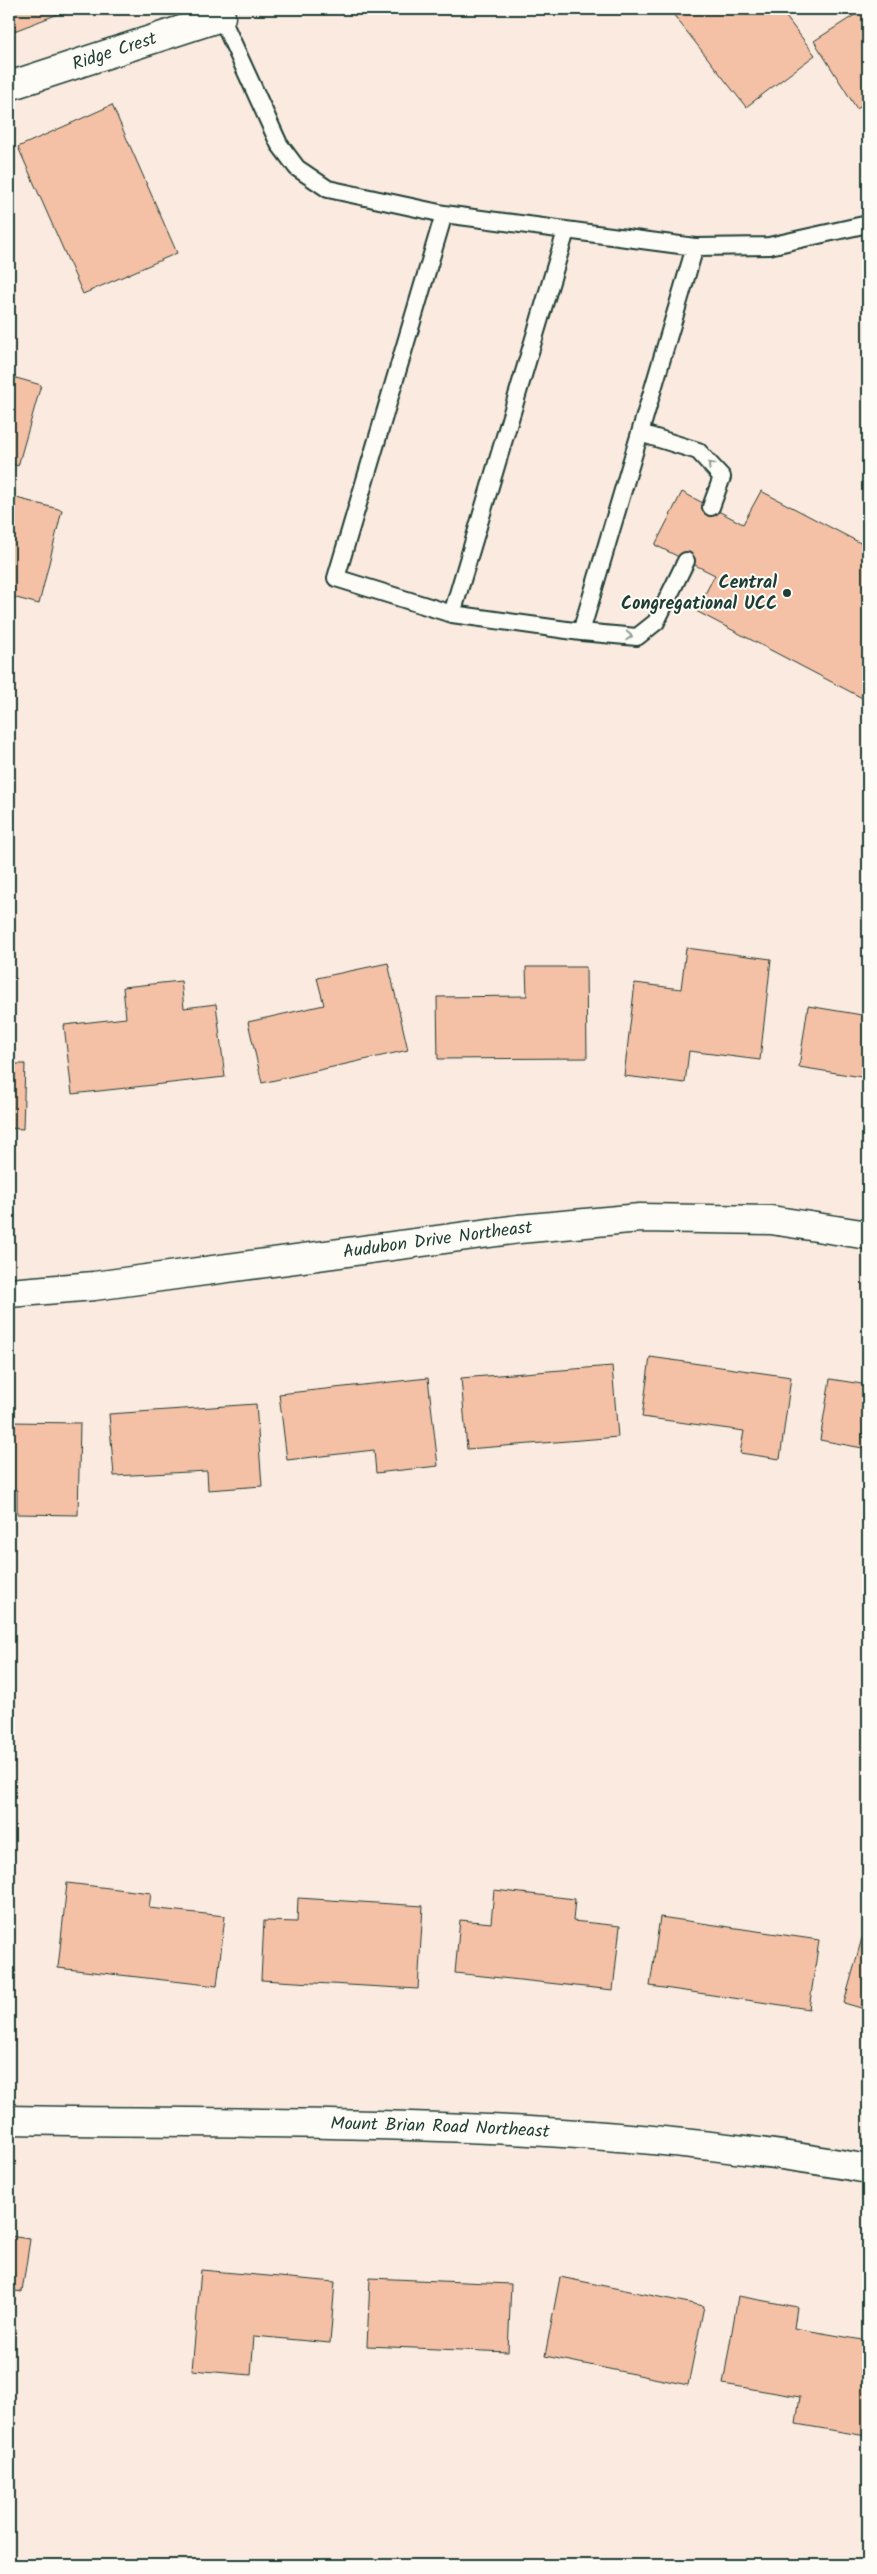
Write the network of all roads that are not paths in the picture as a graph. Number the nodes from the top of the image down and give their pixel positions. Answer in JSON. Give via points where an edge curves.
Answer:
{"nodes":[{"id":1,"x":220,"y":13,"type":"edge"},
{"id":2,"x":9,"y":86,"type":"edge"},
{"id":3,"x":444,"y":214,"type":"junction"},
{"id":4,"x":868,"y":224,"type":"edge"},
{"id":5,"x":566,"y":231,"type":"junction"},
{"id":6,"x":695,"y":247,"type":"junction"},
{"id":7,"x":640,"y":433,"type":"junction"},
{"id":8,"x":711,"y":507,"type":"dead end"},
{"id":9,"x":686,"y":561,"type":"dead end"},
{"id":10,"x":452,"y":614,"type":"junction"},
{"id":11,"x":581,"y":632,"type":"junction"},
{"id":12,"x":868,"y":1235,"type":"edge"},
{"id":13,"x":9,"y":1293,"type":"edge"},
{"id":14,"x":9,"y":2120,"type":"edge"},
{"id":15,"x":868,"y":2169,"type":"edge"}],
"edges":[{"from":1,"to":2,"type":"street","name":"Ridge Crest"},
{"from":1,"to":3,"type":"lane","via":[[279,144],[297,168],[328,190]]},
{"from":3,"to":5,"type":"lane"},
{"from":3,"to":10,"type":"lane","via":[[336,578]]},
{"from":4,"to":6,"type":"lane","via":[[769,246]]},
{"from":5,"to":6,"type":"lane"},
{"from":5,"to":10,"type":"lane"},
{"from":6,"to":7,"type":"lane"},
{"from":8,"to":7,"type":"lane","one_way":true,"via":[[722,477],[698,451]]},
{"from":7,"to":11,"type":"lane"},
{"from":11,"to":9,"type":"lane","one_way":true,"via":[[637,637],[656,622]]},
{"from":10,"to":11,"type":"lane"},
{"from":12,"to":13,"type":"street","name":"Audubon Drive Northeast","via":[[771,1220],[640,1218],[519,1229],[94,1286]]},
{"from":14,"to":15,"type":"street","name":"Mount Brian Road Northeast","via":[[502,2128],[788,2154]]}]}
